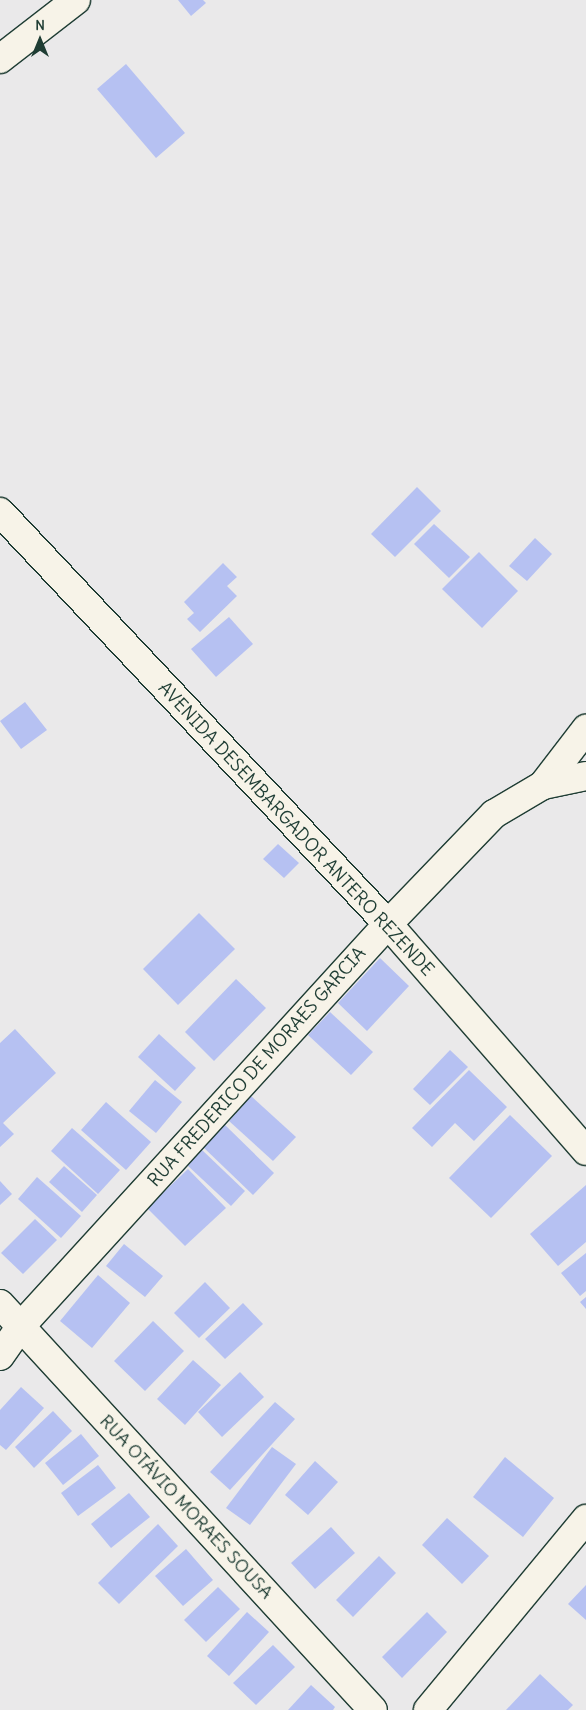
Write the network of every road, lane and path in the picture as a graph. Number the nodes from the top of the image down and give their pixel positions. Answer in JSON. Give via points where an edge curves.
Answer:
{"nodes":[{"id":1,"x":76,"y":0,"type":"edge"},
{"id":2,"x":0,"y":59,"type":"edge"},
{"id":3,"x":0,"y":512,"type":"edge"},
{"id":4,"x":586,"y":729,"type":"edge"},
{"id":5,"x":586,"y":776,"type":"edge"},
{"id":6,"x":543,"y":786,"type":"junction"},
{"id":7,"x":388,"y":924,"type":"junction"},
{"id":8,"x":586,"y":1151,"type":"edge"},
{"id":9,"x":0,"y":1304,"type":"edge"},
{"id":10,"x":20,"y":1327,"type":"junction"},
{"id":11,"x":0,"y":1356,"type":"edge"},
{"id":12,"x":586,"y":1519,"type":"edge"},
{"id":13,"x":373,"y":1710,"type":"edge"},
{"id":14,"x":428,"y":1710,"type":"edge"}],
"edges":[{"from":1,"to":2,"type":"street"},
{"from":3,"to":7,"type":"street","name":"AVENIDA DESEMBARGADOR ANTERO REZENDE"},
{"from":4,"to":6,"type":"street"},
{"from":5,"to":6,"type":"street","name":"RUA FREDERICO DE MORAES GARCIA"},
{"from":6,"to":7,"type":"street","name":"RUA FREDERICO DE MORAES GARCIA","via":[[494,814]]},
{"from":7,"to":8,"type":"street","name":"AVENIDA DESEMBARGADOR ANTERO REZENDE"},
{"from":7,"to":10,"type":"street","name":"RUA FREDERICO DE MORAES GARCIA"},
{"from":9,"to":10,"type":"street","name":"RUA OTÁVIO MORAES SOUSA"},
{"from":10,"to":11,"type":"street","name":"RUA FREDERICO DE MORAES GARCIA"},
{"from":10,"to":13,"type":"street","name":"RUA OTÁVIO MORAES SOUSA"},
{"from":12,"to":14,"type":"street"}]}
